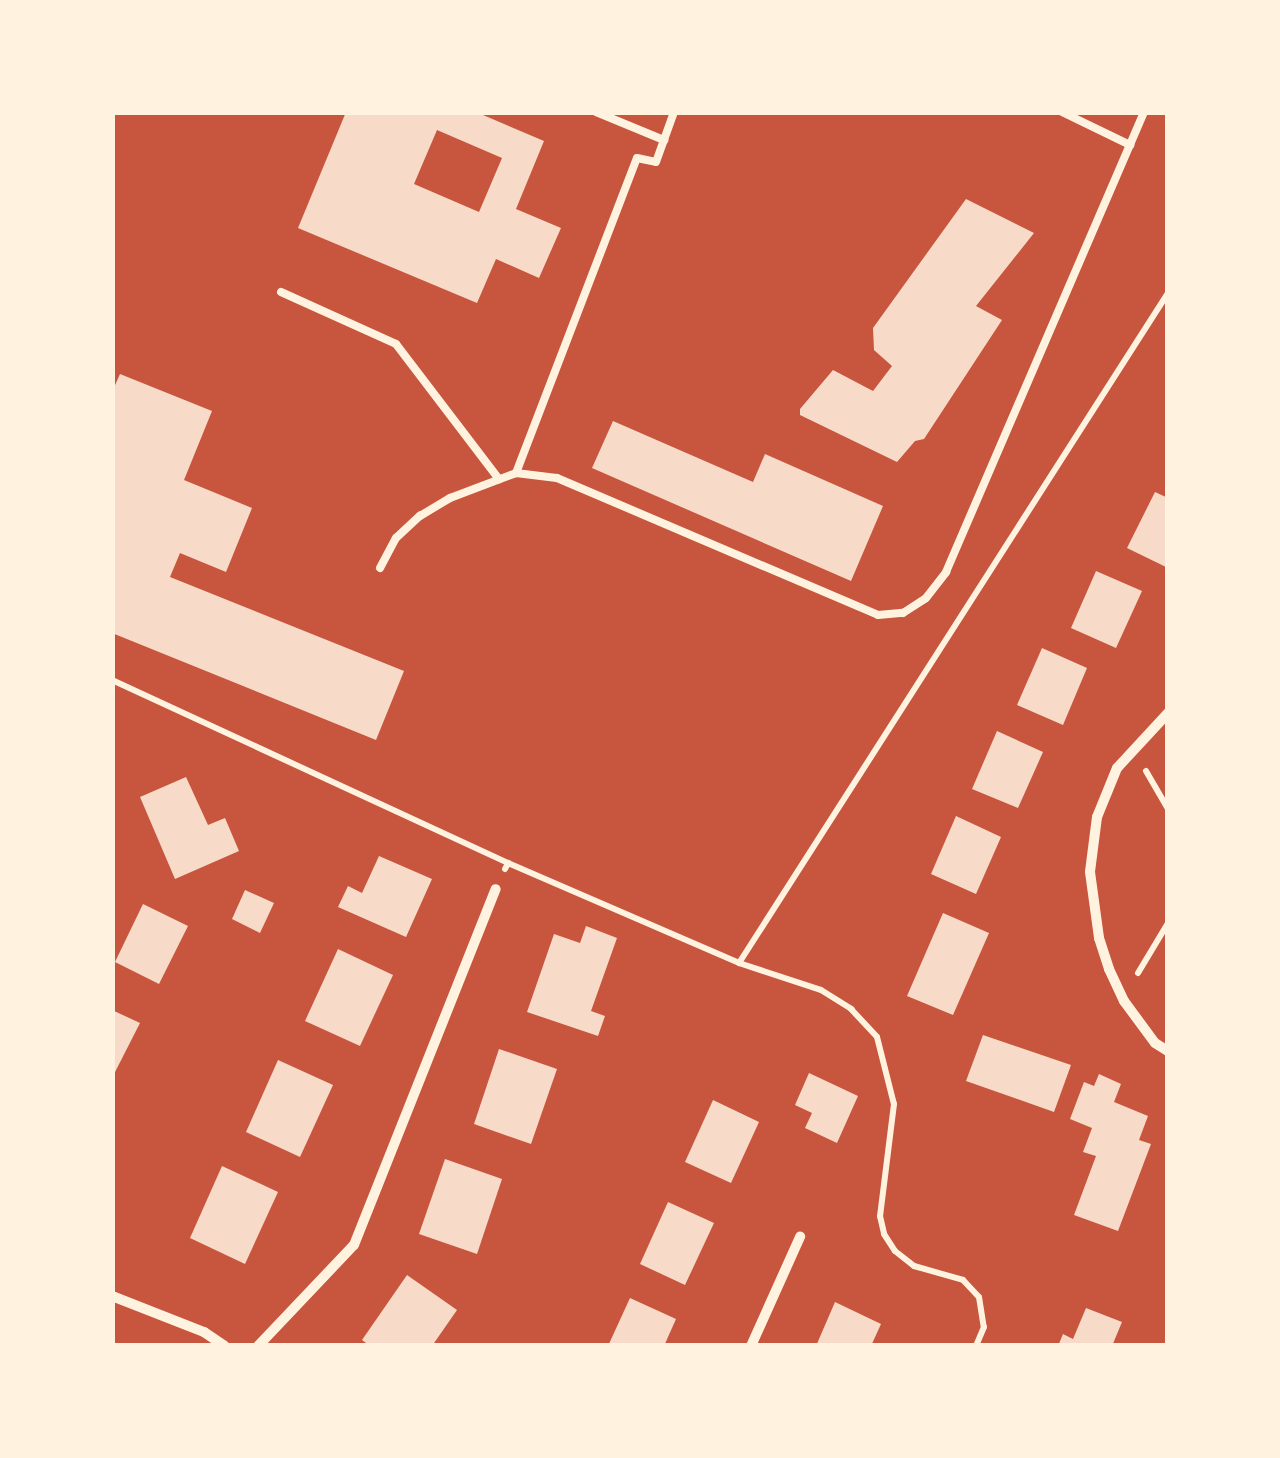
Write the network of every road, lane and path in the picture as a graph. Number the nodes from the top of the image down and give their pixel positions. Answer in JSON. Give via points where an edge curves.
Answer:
{"nodes":[{"id":1,"x":596,"y":112,"type":"edge"},
{"id":2,"x":674,"y":112,"type":"edge"},
{"id":3,"x":1062,"y":112,"type":"edge"},
{"id":4,"x":1144,"y":112,"type":"edge"},
{"id":5,"x":664,"y":140,"type":"junction"},
{"id":6,"x":1130,"y":145,"type":"junction"},
{"id":7,"x":281,"y":292,"type":"dead end"},
{"id":8,"x":1168,"y":293,"type":"edge"},
{"id":9,"x":516,"y":473,"type":"junction"},
{"id":10,"x":499,"y":479,"type":"junction"},
{"id":11,"x":380,"y":568,"type":"dead end"},
{"id":12,"x":112,"y":680,"type":"edge"},
{"id":13,"x":1168,"y":713,"type":"edge"},
{"id":14,"x":1134,"y":748,"type":"junction"},
{"id":15,"x":1168,"y":809,"type":"edge"},
{"id":16,"x":508,"y":864,"type":"junction"},
{"id":17,"x":496,"y":889,"type":"joint"},
{"id":18,"x":1168,"y":923,"type":"edge"},
{"id":19,"x":739,"y":964,"type":"junction"},
{"id":20,"x":1124,"y":1001,"type":"junction"},
{"id":21,"x":1168,"y":1051,"type":"edge"},
{"id":22,"x":800,"y":1238,"type":"dead end"},
{"id":23,"x":112,"y":1296,"type":"edge"},
{"id":24,"x":226,"y":1346,"type":"edge"},
{"id":25,"x":258,"y":1346,"type":"edge"},
{"id":26,"x":751,"y":1346,"type":"edge"},
{"id":27,"x":976,"y":1346,"type":"edge"}],
"edges":[{"from":1,"to":5,"type":"lane"},
{"from":2,"to":5,"type":"lane"},
{"from":3,"to":6,"type":"lane"},
{"from":4,"to":6,"type":"lane"},
{"from":5,"to":9,"type":"lane","via":[[656,162],[637,158]]},
{"from":6,"to":9,"type":"lane","via":[[946,572],[926,598],[903,613],[878,615],[557,478]]},
{"from":7,"to":10,"type":"lane","via":[[396,344]]},
{"from":8,"to":19,"type":"path"},
{"from":9,"to":10,"type":"lane"},
{"from":10,"to":11,"type":"lane","via":[[420,516],[396,538]]},
{"from":12,"to":16,"type":"path"},
{"from":13,"to":14,"type":"street"},
{"from":14,"to":15,"type":"path"},
{"from":14,"to":20,"type":"street","via":[[1117,768],[1097,817],[1090,872],[1099,938]]},
{"from":16,"to":17,"type":"path"},
{"from":16,"to":19,"type":"path"},
{"from":17,"to":25,"type":"street","via":[[354,1245]]},
{"from":18,"to":20,"type":"path"},
{"from":19,"to":27,"type":"path","via":[[820,990],[851,1008],[878,1036],[894,1104],[880,1216],[884,1234],[914,1266],[963,1280],[980,1296],[984,1327]]},
{"from":20,"to":21,"type":"street"},
{"from":22,"to":26,"type":"street"},
{"from":23,"to":24,"type":"street"}]}
